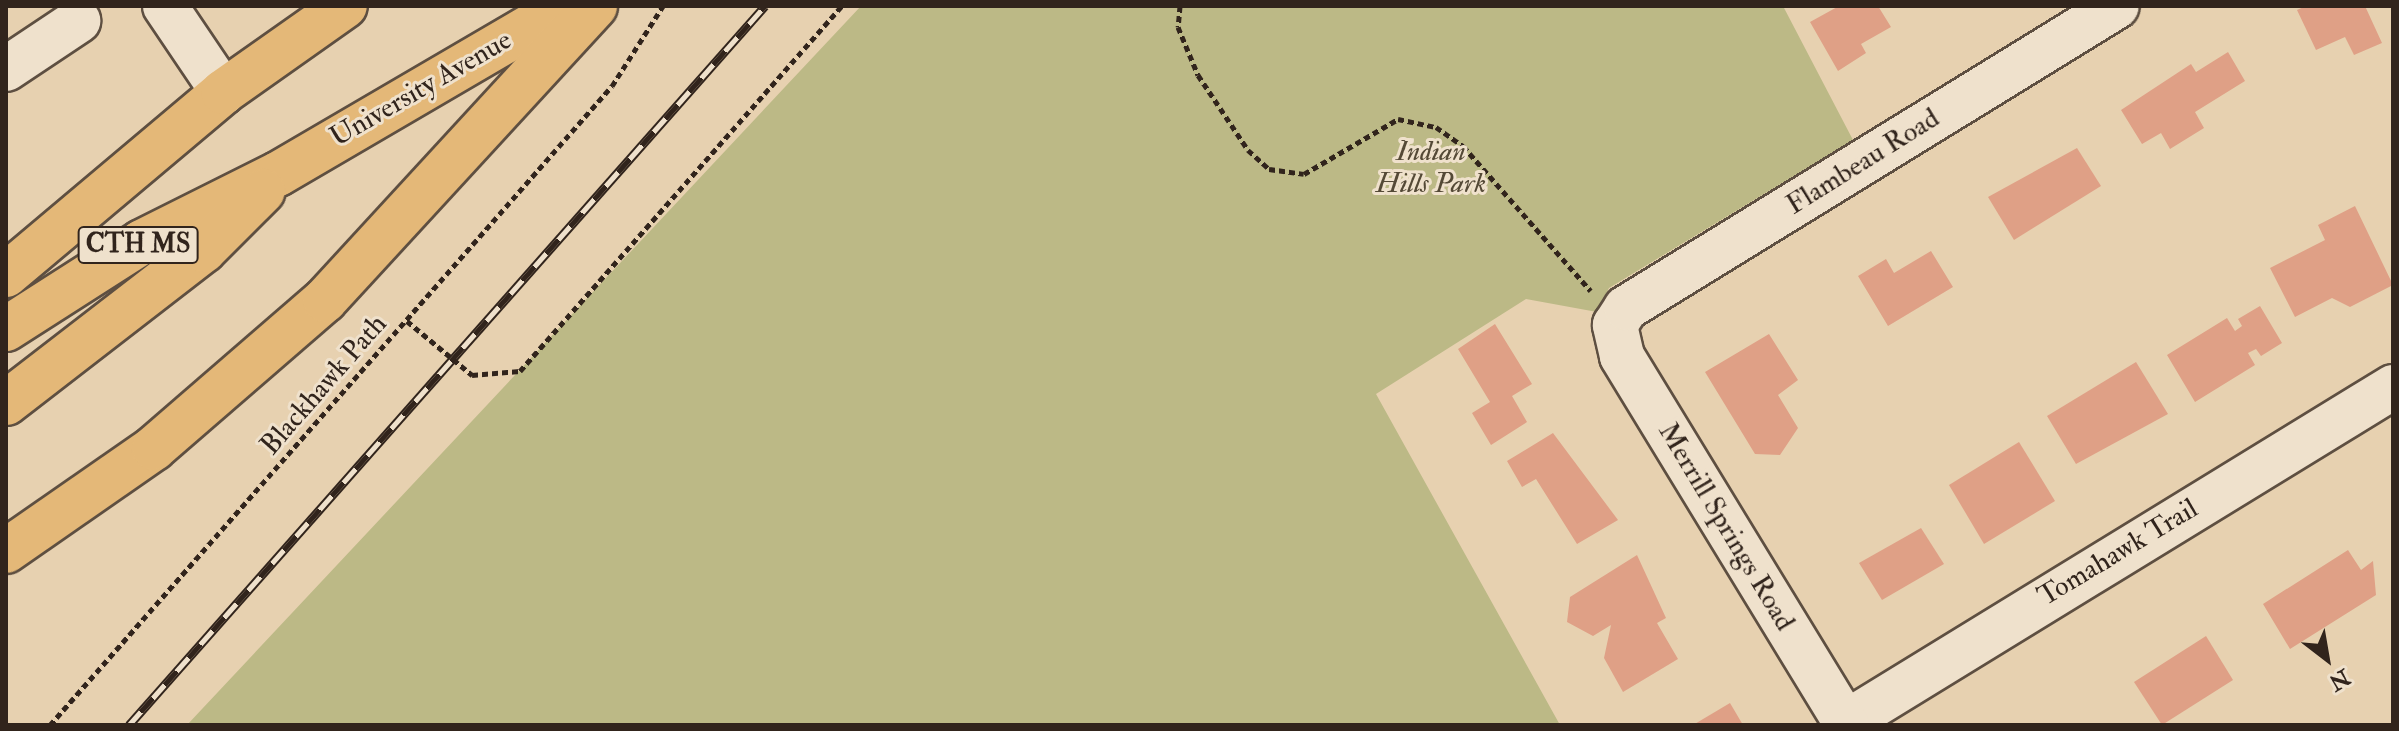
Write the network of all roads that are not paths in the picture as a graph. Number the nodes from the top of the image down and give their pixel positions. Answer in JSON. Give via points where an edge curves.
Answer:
{"nodes":[{"id":1,"x":165,"y":6,"type":"edge"},
{"id":2,"x":345,"y":6,"type":"edge"},
{"id":3,"x":566,"y":6,"type":"edge"},
{"id":4,"x":595,"y":6,"type":"edge"},
{"id":5,"x":2117,"y":6,"type":"edge"},
{"id":6,"x":78,"y":21,"type":"dead end"},
{"id":7,"x":6,"y":69,"type":"edge"},
{"id":8,"x":223,"y":92,"type":"junction"},
{"id":9,"x":278,"y":174,"type":"junction"},
{"id":10,"x":6,"y":275,"type":"edge"},
{"id":11,"x":1618,"y":322,"type":"joint"},
{"id":12,"x":6,"y":329,"type":"edge"},
{"id":13,"x":2393,"y":387,"type":"edge"},
{"id":14,"x":6,"y":403,"type":"edge"},
{"id":15,"x":6,"y":551,"type":"edge"},
{"id":16,"x":1846,"y":724,"type":"edge"}],
"edges":[{"from":1,"to":8,"type":"street"},
{"from":2,"to":8,"type":"main road"},
{"from":3,"to":9,"type":"main road","name":"University Avenue","number":"CTH MS"},
{"from":4,"to":15,"type":"main road","via":[[325,300],[154,448]]},
{"from":5,"to":11,"type":"street","name":"Flambeau Road"},
{"from":6,"to":7,"type":"street"},
{"from":8,"to":10,"type":"main road"},
{"from":9,"to":12,"type":"main road","name":"University Avenue","number":"CTH MS","via":[[153,236]]},
{"from":9,"to":14,"type":"main road","name":"University Avenue","number":"CTH MS","via":[[204,250]]},
{"from":11,"to":16,"type":"street","name":"Merrill Springs Road","via":[[1622,356]]},
{"from":13,"to":16,"type":"street","name":"Tomahawk Trail"}]}
